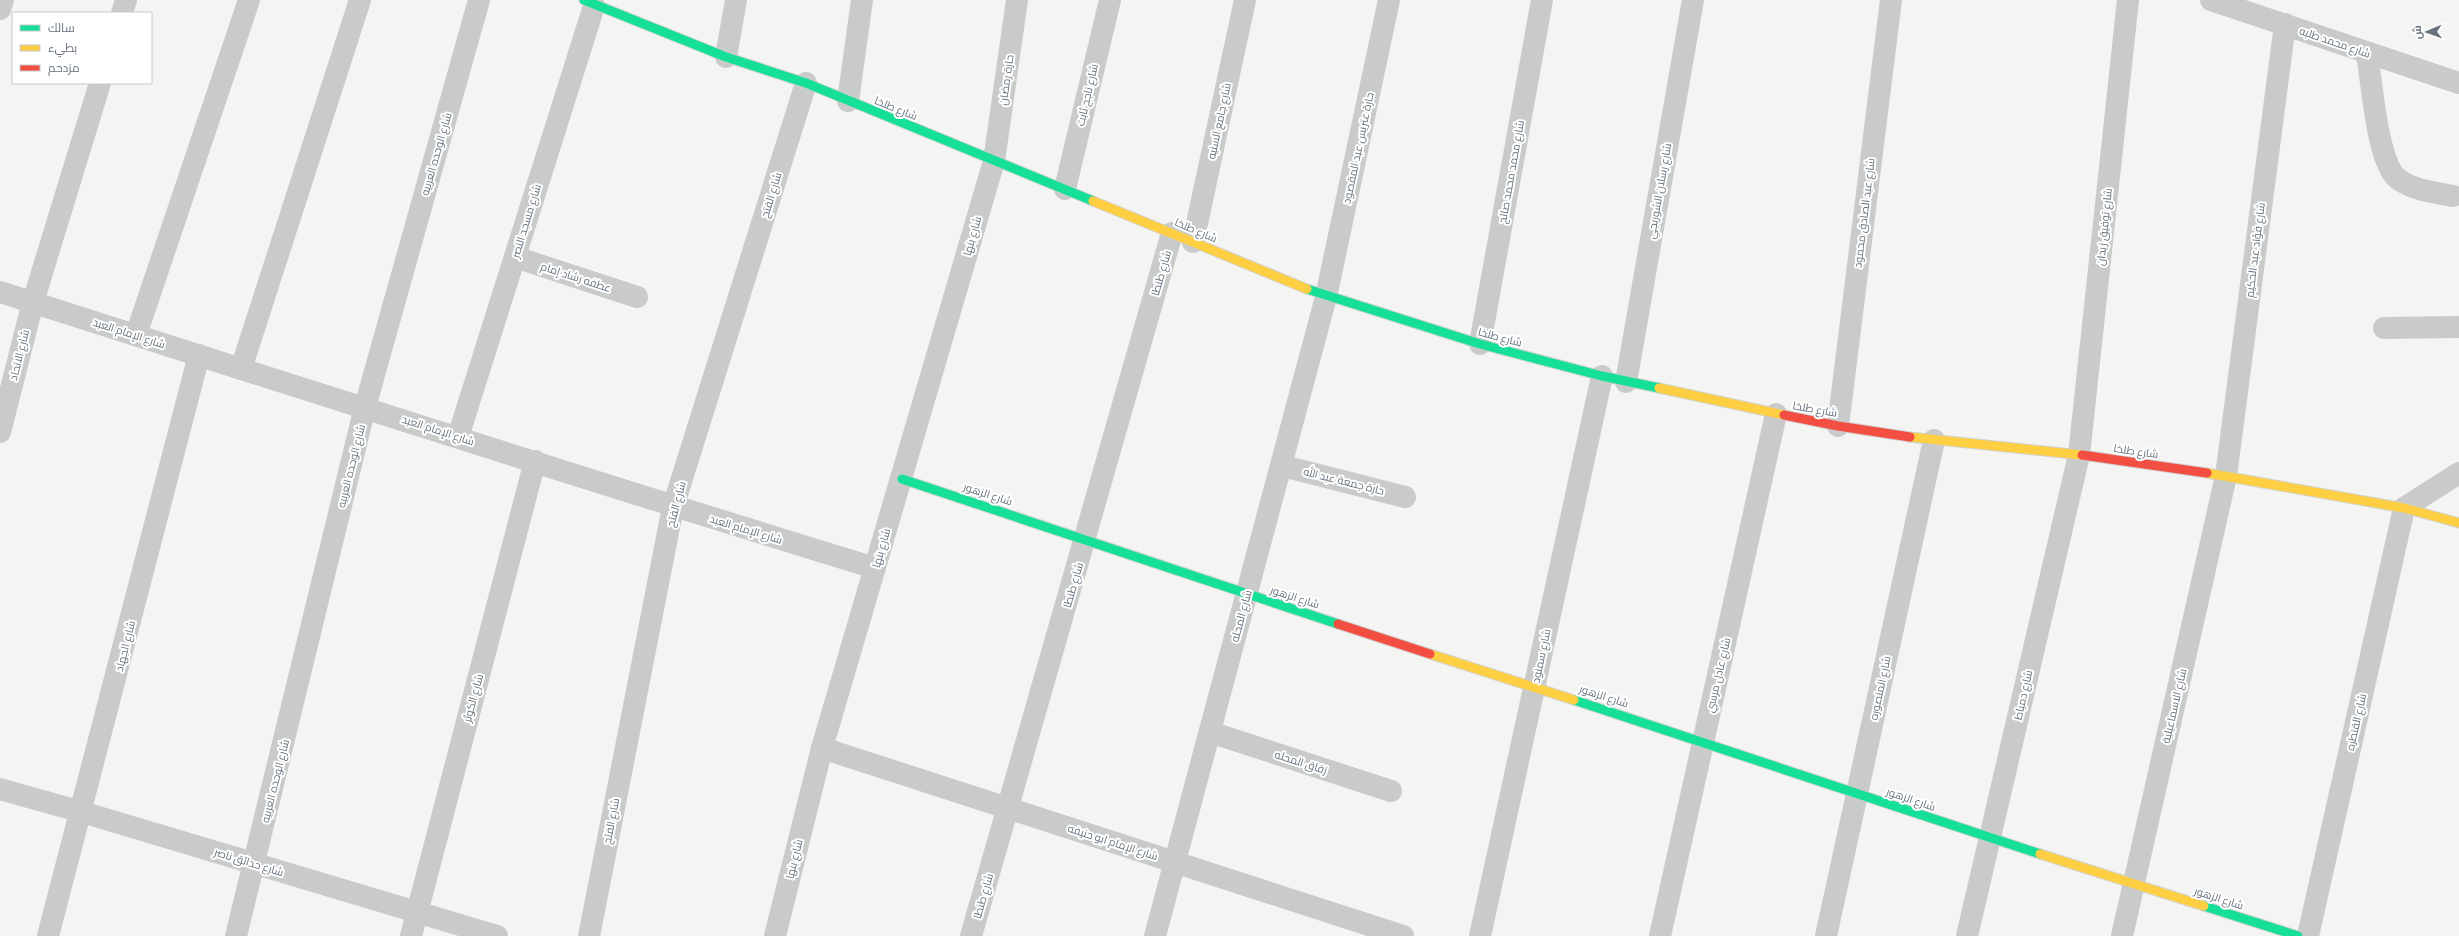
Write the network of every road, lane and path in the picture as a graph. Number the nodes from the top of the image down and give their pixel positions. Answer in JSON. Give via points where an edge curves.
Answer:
{"nodes":[{"id":1,"x":3,"y":0,"type":"edge"},
{"id":2,"x":126,"y":0,"type":"edge"},
{"id":3,"x":249,"y":0,"type":"edge"},
{"id":4,"x":360,"y":0,"type":"edge"},
{"id":5,"x":479,"y":0,"type":"edge"},
{"id":6,"x":736,"y":0,"type":"edge"},
{"id":7,"x":862,"y":0,"type":"edge"},
{"id":8,"x":1017,"y":0,"type":"edge"},
{"id":9,"x":1110,"y":0,"type":"edge"},
{"id":10,"x":1245,"y":0,"type":"edge"},
{"id":11,"x":1389,"y":0,"type":"edge"},
{"id":12,"x":1542,"y":0,"type":"edge"},
{"id":13,"x":1692,"y":0,"type":"edge"},
{"id":14,"x":1891,"y":0,"type":"edge"},
{"id":15,"x":2128,"y":0,"type":"edge"},
{"id":16,"x":2210,"y":0,"type":"edge"},
{"id":17,"x":589,"y":3,"type":"edge"},
{"id":18,"x":0,"y":8,"type":"edge"},
{"id":19,"x":122,"y":12,"type":"edge"},
{"id":20,"x":2285,"y":24,"type":"junction"},
{"id":21,"x":2367,"y":54,"type":"junction"},
{"id":22,"x":726,"y":57,"type":"junction"},
{"id":23,"x":806,"y":83,"type":"junction"},
{"id":24,"x":2459,"y":83,"type":"edge"},
{"id":25,"x":100,"y":84,"type":"edge"},
{"id":26,"x":848,"y":101,"type":"junction"},
{"id":27,"x":994,"y":161,"type":"junction"},
{"id":28,"x":1065,"y":189,"type":"junction"},
{"id":29,"x":2453,"y":196,"type":"dead end"},
{"id":30,"x":1172,"y":233,"type":"junction"},
{"id":31,"x":1193,"y":242,"type":"junction"},
{"id":32,"x":515,"y":258,"type":"junction"},
{"id":33,"x":0,"y":292,"type":"edge"},
{"id":34,"x":637,"y":297,"type":"dead end"},
{"id":35,"x":1326,"y":297,"type":"junction"},
{"id":36,"x":33,"y":302,"type":"junction"},
{"id":37,"x":2459,"y":327,"type":"edge"},
{"id":38,"x":2384,"y":328,"type":"dead end"},
{"id":39,"x":136,"y":335,"type":"junction"},
{"id":40,"x":1480,"y":344,"type":"junction"},
{"id":41,"x":199,"y":355,"type":"junction"},
{"id":42,"x":241,"y":368,"type":"junction"},
{"id":43,"x":1602,"y":376,"type":"junction"},
{"id":44,"x":1626,"y":382,"type":"junction"},
{"id":45,"x":365,"y":407,"type":"junction"},
{"id":46,"x":1776,"y":414,"type":"junction"},
{"id":47,"x":1838,"y":426,"type":"junction"},
{"id":48,"x":0,"y":432,"type":"edge"},
{"id":49,"x":458,"y":437,"type":"junction"},
{"id":50,"x":1934,"y":440,"type":"junction"},
{"id":51,"x":2079,"y":455,"type":"junction"},
{"id":52,"x":535,"y":461,"type":"junction"},
{"id":53,"x":1283,"y":466,"type":"junction"},
{"id":54,"x":2459,"y":472,"type":"edge"},
{"id":55,"x":2226,"y":476,"type":"junction"},
{"id":56,"x":902,"y":478,"type":"junction"},
{"id":57,"x":1405,"y":497,"type":"dead end"},
{"id":58,"x":674,"y":507,"type":"junction"},
{"id":59,"x":2404,"y":508,"type":"junction"},
{"id":60,"x":2459,"y":522,"type":"edge"},
{"id":61,"x":1086,"y":539,"type":"junction"},
{"id":62,"x":875,"y":568,"type":"junction"},
{"id":63,"x":1247,"y":595,"type":"junction"},
{"id":64,"x":1535,"y":686,"type":"junction"},
{"id":65,"x":1210,"y":732,"type":"junction"},
{"id":66,"x":1703,"y":741,"type":"junction"},
{"id":67,"x":822,"y":748,"type":"junction"},
{"id":68,"x":0,"y":789,"type":"edge"},
{"id":69,"x":1391,"y":792,"type":"dead end"},
{"id":70,"x":1857,"y":794,"type":"junction"},
{"id":71,"x":1009,"y":808,"type":"junction"},
{"id":72,"x":82,"y":812,"type":"junction"},
{"id":73,"x":1990,"y":839,"type":"junction"},
{"id":74,"x":1175,"y":862,"type":"junction"},
{"id":75,"x":255,"y":864,"type":"junction"},
{"id":76,"x":2134,"y":882,"type":"junction"},
{"id":77,"x":417,"y":912,"type":"junction"},
{"id":78,"x":48,"y":936,"type":"edge"},
{"id":79,"x":236,"y":936,"type":"edge"},
{"id":80,"x":411,"y":936,"type":"edge"},
{"id":81,"x":497,"y":936,"type":"edge"},
{"id":82,"x":589,"y":936,"type":"edge"},
{"id":83,"x":775,"y":936,"type":"edge"},
{"id":84,"x":971,"y":936,"type":"edge"},
{"id":85,"x":1155,"y":936,"type":"edge"},
{"id":86,"x":1403,"y":936,"type":"edge"},
{"id":87,"x":1480,"y":936,"type":"edge"},
{"id":88,"x":1660,"y":936,"type":"edge"},
{"id":89,"x":1826,"y":936,"type":"edge"},
{"id":90,"x":1967,"y":936,"type":"edge"},
{"id":91,"x":2122,"y":936,"type":"edge"},
{"id":92,"x":2298,"y":936,"type":"edge"},
{"id":93,"x":2308,"y":936,"type":"edge"}],
"edges":[{"from":1,"to":18,"type":"street"},
{"from":2,"to":19,"type":"street"},
{"from":3,"to":39,"type":"street"},
{"from":4,"to":42,"type":"street"},
{"from":5,"to":45,"type":"street","name":"شارع الوحده العربيه"},
{"from":6,"to":22,"type":"street"},
{"from":7,"to":26,"type":"street"},
{"from":8,"to":27,"type":"street","name":"حارة رمضان"},
{"from":9,"to":28,"type":"street","name":"شارع ناجح ثابت"},
{"from":10,"to":31,"type":"street","name":"شارع جامع السنيه"},
{"from":11,"to":35,"type":"street","name":"حارة عتريس عبد المقصود"},
{"from":12,"to":40,"type":"street","name":"شارع محمد محمد صالح"},
{"from":13,"to":44,"type":"street","name":"شارع رسلان الشوربجي"},
{"from":14,"to":47,"type":"street","name":"شارع عبد الصادق محمود"},
{"from":15,"to":51,"type":"street","name":"شارع توفيق زيدان"},
{"from":16,"to":20,"type":"street","name":"شارع محمد طلبه"},
{"from":17,"to":22,"type":"street","name":"شارع طلخا"},
{"from":17,"to":32,"type":"street","name":"شارع مسجد النصر"},
{"from":20,"to":21,"type":"street","name":"شارع محمد طلبه"},
{"from":20,"to":55,"type":"street","name":"شارع فؤاد عبد الحكيم"},
{"from":21,"to":24,"type":"street","name":"شارع محمد طلبه"},
{"from":21,"to":29,"type":"street","via":[[2386,163],[2398,179],[2415,188]]},
{"from":22,"to":23,"type":"street","name":"شارع طلخا"},
{"from":23,"to":26,"type":"street","name":"شارع طلخا"},
{"from":23,"to":58,"type":"street","name":"شارع الفتح"},
{"from":25,"to":36,"type":"street","name":"شارع الاتحاد"},
{"from":26,"to":27,"type":"street","name":"شارع طلخا"},
{"from":27,"to":28,"type":"street","name":"شارع طلخا"},
{"from":27,"to":56,"type":"street","name":"شارع بنها"},
{"from":28,"to":30,"type":"street","name":"شارع طلخا"},
{"from":30,"to":31,"type":"street","name":"شارع طلخا"},
{"from":30,"to":61,"type":"street","name":"شارع طنطا"},
{"from":31,"to":35,"type":"street","name":"شارع طلخا"},
{"from":32,"to":34,"type":"street","name":"عطفه رشاد إمام"},
{"from":32,"to":49,"type":"street","name":"شارع مسجد النصر"},
{"from":33,"to":36,"type":"street","name":"شارع الإمام العبد"},
{"from":35,"to":40,"type":"street","name":"شارع طلخا"},
{"from":35,"to":53,"type":"street","name":"شارع المحله"},
{"from":36,"to":39,"type":"street","name":"شارع الإمام العبد"},
{"from":36,"to":48,"type":"street","name":"شارع الاتحاد"},
{"from":37,"to":38,"type":"street"},
{"from":39,"to":41,"type":"street","name":"شارع الإمام العبد"},
{"from":40,"to":43,"type":"street","name":"شارع طلخا"},
{"from":41,"to":42,"type":"street","name":"شارع الإمام العبد"},
{"from":41,"to":72,"type":"street","name":"شارع الجهاد"},
{"from":42,"to":45,"type":"street","name":"شارع الإمام العبد"},
{"from":43,"to":44,"type":"street","name":"شارع طلخا"},
{"from":43,"to":64,"type":"street","name":"شارع سمنود"},
{"from":44,"to":46,"type":"street","name":"شارع طلخا"},
{"from":45,"to":49,"type":"street","name":"شارع الإمام العبد"},
{"from":45,"to":75,"type":"street","name":"شارع الوحده العربيه"},
{"from":46,"to":47,"type":"street","name":"شارع طلخا"},
{"from":46,"to":66,"type":"street","name":"شارع عادل مرسي"},
{"from":47,"to":50,"type":"street","name":"شارع طلخا"},
{"from":49,"to":52,"type":"street","name":"شارع الإمام العبد"},
{"from":50,"to":51,"type":"street","name":"شارع طلخا"},
{"from":50,"to":70,"type":"street","name":"شارع المنصوره"},
{"from":51,"to":55,"type":"street","name":"شارع طلخا"},
{"from":51,"to":73,"type":"street","name":"شارع دمياط"},
{"from":52,"to":58,"type":"street","name":"شارع الإمام العبد"},
{"from":52,"to":77,"type":"street","name":"شارع الكوثر"},
{"from":53,"to":57,"type":"street","name":"حارة جمعة عبد الله"},
{"from":53,"to":63,"type":"street","name":"شارع المحله"},
{"from":54,"to":59,"type":"street"},
{"from":55,"to":59,"type":"street","name":"شارع طلخا"},
{"from":55,"to":76,"type":"street","name":"شارع الاسماعيلية"},
{"from":56,"to":61,"type":"street","name":"شارع الزهور"},
{"from":56,"to":62,"type":"street","name":"شارع بنها"},
{"from":58,"to":62,"type":"street","name":"شارع الإمام العبد"},
{"from":58,"to":82,"type":"street","name":"شارع الفتح"},
{"from":59,"to":60,"type":"street","name":"شارع طلخا"},
{"from":59,"to":93,"type":"street","name":"شارع القنطره"},
{"from":61,"to":63,"type":"street","name":"شارع الزهور"},
{"from":61,"to":71,"type":"street","name":"شارع طنطا"},
{"from":62,"to":67,"type":"street","name":"شارع بنها"},
{"from":63,"to":64,"type":"street","name":"شارع الزهور"},
{"from":63,"to":65,"type":"street","name":"شارع المحله"},
{"from":64,"to":66,"type":"street","name":"شارع الزهور"},
{"from":64,"to":87,"type":"street","name":"شارع سمنود"},
{"from":65,"to":69,"type":"street","name":"زقاق المحله"},
{"from":65,"to":74,"type":"street","name":"شارع المحله"},
{"from":66,"to":70,"type":"street","name":"شارع الزهور"},
{"from":66,"to":88,"type":"street","name":"شارع عادل مرسي"},
{"from":67,"to":71,"type":"street","name":"شارع الإمام ابو حنيفه"},
{"from":67,"to":83,"type":"street","name":"شارع بنها"},
{"from":68,"to":72,"type":"street","name":"شارع حدائق ناصر"},
{"from":70,"to":73,"type":"street","name":"شارع الزهور"},
{"from":70,"to":89,"type":"street","name":"شارع المنصوره"},
{"from":71,"to":74,"type":"street","name":"شارع الإمام ابو حنيفه"},
{"from":71,"to":84,"type":"street","name":"شارع طنطا"},
{"from":72,"to":75,"type":"street","name":"شارع حدائق ناصر"},
{"from":72,"to":78,"type":"street","name":"شارع الجهاد"},
{"from":73,"to":76,"type":"street","name":"شارع الزهور"},
{"from":73,"to":90,"type":"street","name":"شارع دمياط"},
{"from":74,"to":85,"type":"street","name":"شارع المحله"},
{"from":74,"to":86,"type":"street","name":"شارع الإمام ابو حنيفه"},
{"from":75,"to":77,"type":"street","name":"شارع حدائق ناصر"},
{"from":75,"to":79,"type":"street","name":"شارع الوحده العربيه"},
{"from":76,"to":91,"type":"street","name":"شارع الاسماعيلية"},
{"from":76,"to":92,"type":"street","name":"شارع الزهور"},
{"from":77,"to":80,"type":"street","name":"شارع الكوثر"},
{"from":77,"to":81,"type":"street","name":"شارع حدائق ناصر"}]}
